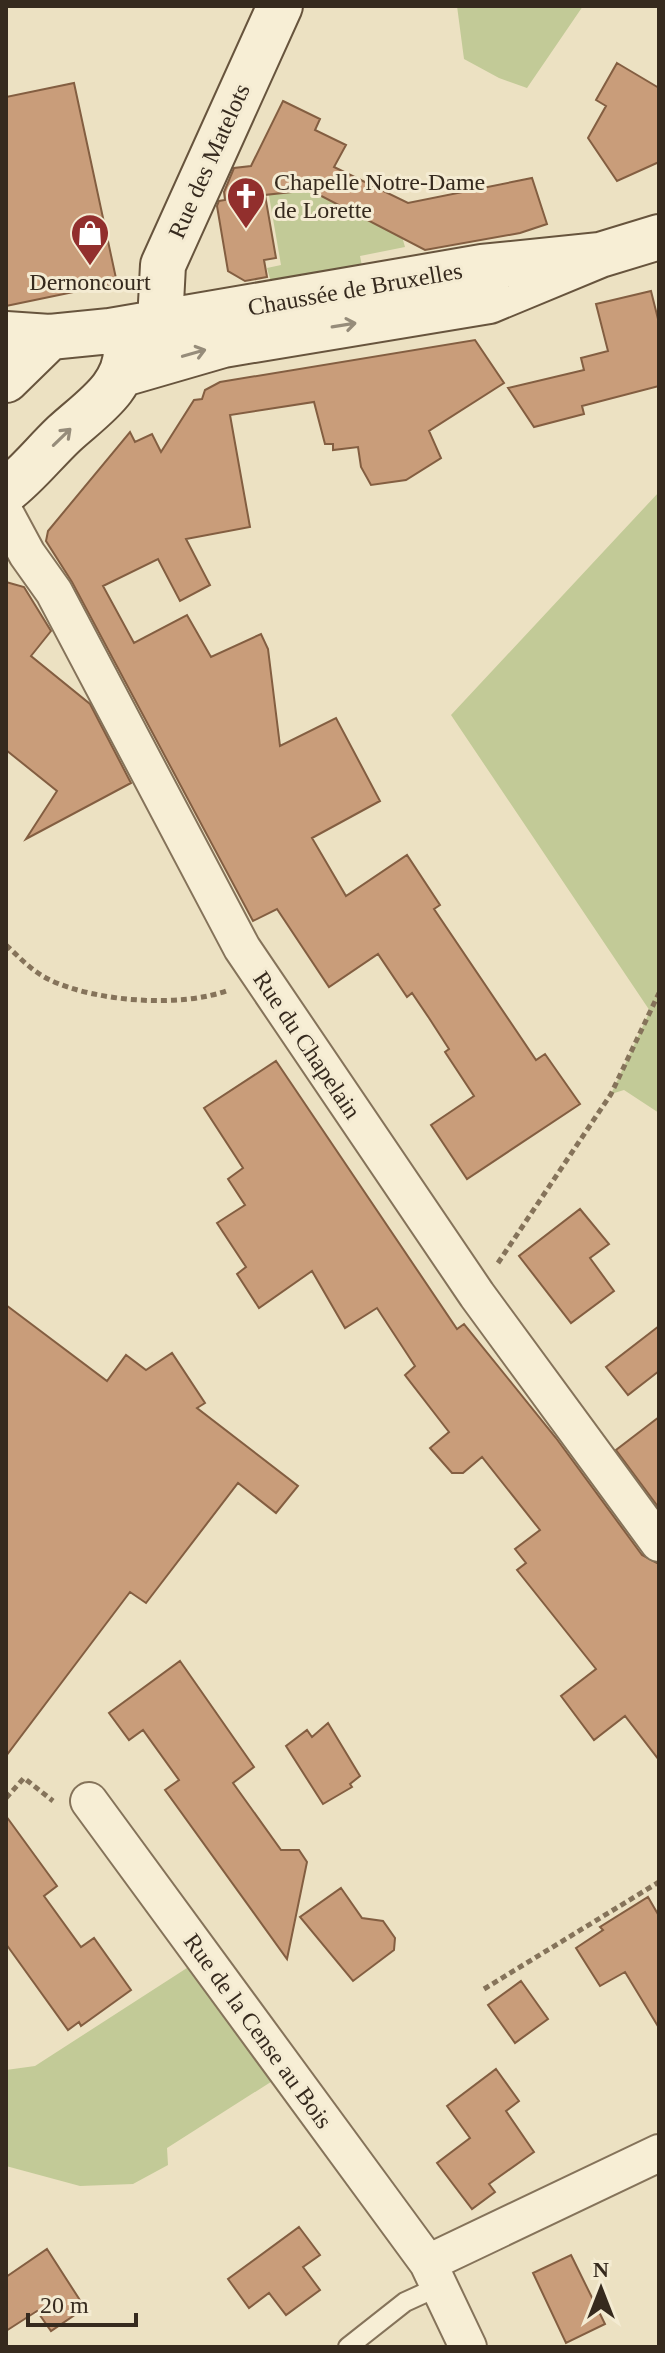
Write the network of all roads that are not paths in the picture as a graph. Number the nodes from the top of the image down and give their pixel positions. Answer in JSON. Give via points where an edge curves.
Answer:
{"nodes":[{"id":1,"x":280,"y":6,"type":"edge"},
{"id":2,"x":659,"y":237,"type":"edge"},
{"id":3,"x":600,"y":255,"type":"junction"},
{"id":4,"x":160,"y":322,"type":"junction"},
{"id":5,"x":110,"y":331,"type":"junction"},
{"id":6,"x":6,"y":334,"type":"edge"},
{"id":7,"x":50,"y":337,"type":"junction"},
{"id":8,"x":123,"y":374,"type":"junction"},
{"id":9,"x":6,"y":380,"type":"edge"},
{"id":10,"x":6,"y":491,"type":"edge"},
{"id":11,"x":6,"y":515,"type":"edge"},
{"id":12,"x":659,"y":1543,"type":"edge"},
{"id":13,"x":89,"y":1801,"type":"road end"},
{"id":14,"x":659,"y":2153,"type":"edge"},
{"id":15,"x":434,"y":2274,"type":"junction"},
{"id":16,"x":348,"y":2347,"type":"edge"},
{"id":17,"x":468,"y":2347,"type":"edge"}],
"edges":[{"from":1,"to":4,"type":"street","name":"Rue des Matelots","via":[[163,265]]},
{"from":2,"to":3,"type":"street","name":"Chaussée de Bruxelles"},
{"from":3,"to":4,"type":"street","name":"Chaussée de Bruxelles","via":[[482,267]]},
{"from":8,"to":3,"type":"street","name":"Chaussée de Bruxelles","one_way":true,"via":[[223,345],[489,301]]},
{"from":4,"to":5,"type":"street","name":"Chaussée de Bruxelles"},
{"from":5,"to":7,"type":"street","name":"Chaussée de Bruxelles"},
{"from":5,"to":8,"type":"street","via":[[127,348]]},
{"from":6,"to":7,"type":"street","name":"Chaussée de Bruxelles"},
{"from":7,"to":9,"type":"street"},
{"from":10,"to":8,"type":"street","one_way":true,"via":[[95,410]]},
{"from":11,"to":12,"type":"street","name":"Rue du Chapelain","via":[[54,592],[258,972],[477,1295]]},
{"from":13,"to":15,"type":"street","name":"Rue de la Cense au Bois"},
{"from":14,"to":15,"type":"street"},
{"from":15,"to":16,"type":"lane"},
{"from":15,"to":17,"type":"street","name":"Rue de la Cense au Bois"}]}
